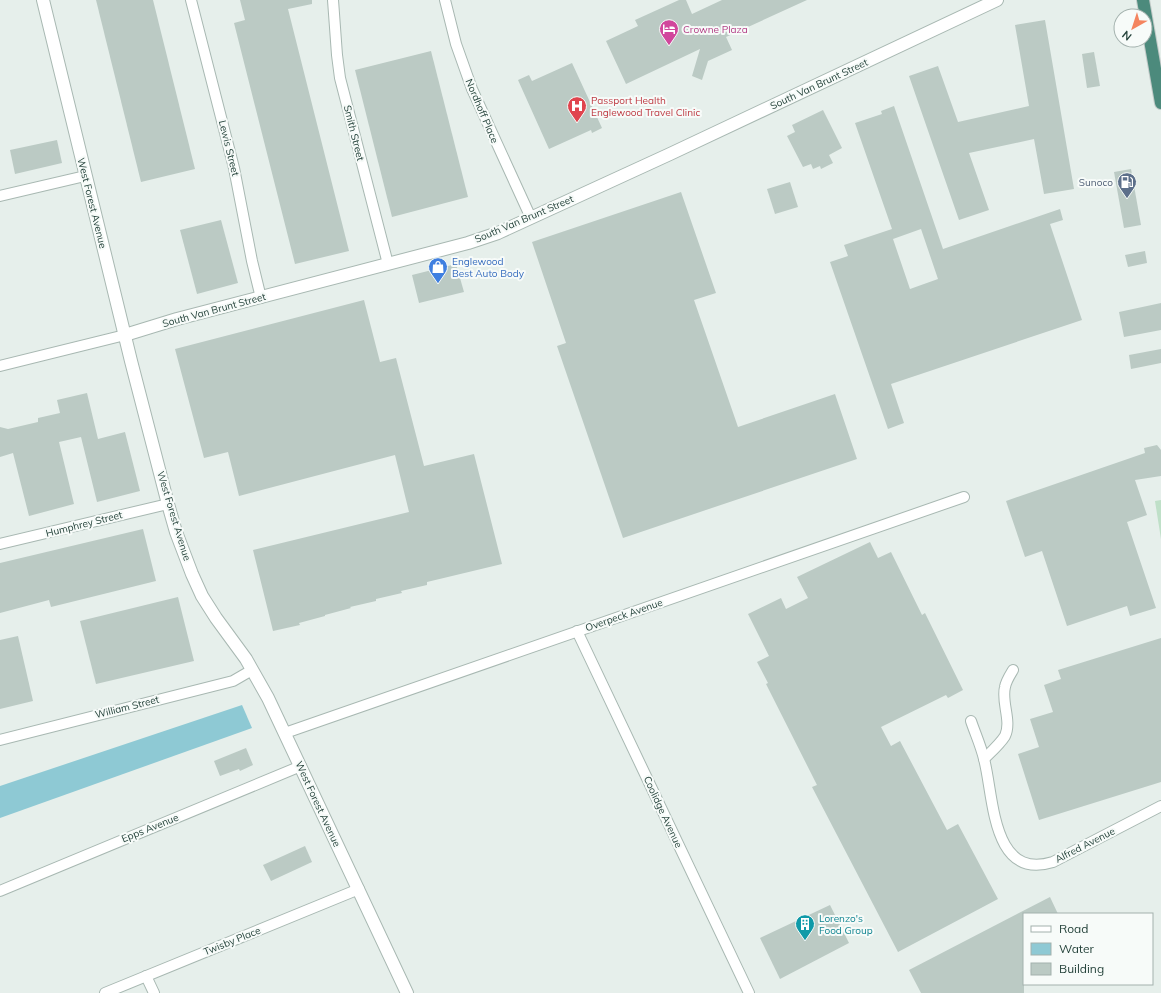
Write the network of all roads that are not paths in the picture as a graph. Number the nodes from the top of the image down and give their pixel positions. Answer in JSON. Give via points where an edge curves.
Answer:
{"nodes":[{"id":1,"x":43,"y":0,"type":"edge"},
{"id":2,"x":191,"y":0,"type":"edge"},
{"id":3,"x":333,"y":0,"type":"edge"},
{"id":4,"x":445,"y":0,"type":"edge"},
{"id":5,"x":992,"y":1,"type":"edge"},
{"id":6,"x":1142,"y":1,"type":"edge"},
{"id":7,"x":1161,"y":103,"type":"edge"},
{"id":8,"x":85,"y":176,"type":"junction"},
{"id":9,"x":0,"y":196,"type":"edge"},
{"id":10,"x":531,"y":218,"type":"junction"},
{"id":11,"x":388,"y":264,"type":"junction"},
{"id":12,"x":261,"y":298,"type":"junction"},
{"id":13,"x":125,"y":335,"type":"junction"},
{"id":14,"x":0,"y":366,"type":"edge"},
{"id":15,"x":964,"y":497,"type":"dead end"},
{"id":16,"x":168,"y":504,"type":"junction"},
{"id":17,"x":0,"y":544,"type":"edge"},
{"id":18,"x":577,"y":632,"type":"junction"},
{"id":19,"x":252,"y":670,"type":"junction"},
{"id":20,"x":1013,"y":670,"type":"dead end"},
{"id":21,"x":971,"y":721,"type":"dead end"},
{"id":22,"x":285,"y":733,"type":"junction"},
{"id":23,"x":0,"y":740,"type":"edge"},
{"id":24,"x":984,"y":759,"type":"junction"},
{"id":25,"x":301,"y":766,"type":"junction"},
{"id":26,"x":1161,"y":806,"type":"edge"},
{"id":27,"x":359,"y":889,"type":"junction"},
{"id":28,"x":0,"y":891,"type":"edge"},
{"id":29,"x":146,"y":976,"type":"junction"},
{"id":30,"x":105,"y":993,"type":"edge"},
{"id":31,"x":154,"y":993,"type":"edge"},
{"id":32,"x":407,"y":993,"type":"edge"},
{"id":33,"x":748,"y":993,"type":"edge"}],
"edges":[{"from":1,"to":8,"type":"street","name":"West Forest Avenue"},
{"from":2,"to":12,"type":"street","name":"Lewis Street","via":[[234,168]]},
{"from":3,"to":11,"type":"street","name":"Smith Street","via":[[340,78]]},
{"from":4,"to":10,"type":"street","name":"Nordhoff Place","via":[[456,44],[472,89]]},
{"from":5,"to":10,"type":"street","name":"South Van Brunt Street"},
{"from":6,"to":7,"type":"highway"},
{"from":8,"to":9,"type":"street"},
{"from":8,"to":13,"type":"street","name":"West Forest Avenue"},
{"from":10,"to":11,"type":"street","name":"South Van Brunt Street","via":[[468,243]]},
{"from":11,"to":12,"type":"street","name":"South Van Brunt Street"},
{"from":12,"to":13,"type":"street","name":"South Van Brunt Street"},
{"from":13,"to":14,"type":"street","name":"South Van Brunt Street"},
{"from":13,"to":16,"type":"street","name":"West Forest Avenue"},
{"from":15,"to":18,"type":"street","name":"Overpeck Avenue"},
{"from":16,"to":17,"type":"street","name":"Humphrey Street"},
{"from":16,"to":19,"type":"street","name":"West Forest Avenue","via":[[182,548],[202,596]]},
{"from":18,"to":22,"type":"street","name":"Overpeck Avenue"},
{"from":18,"to":33,"type":"street","name":"Coolidge Avenue"},
{"from":19,"to":22,"type":"street","name":"West Forest Avenue"},
{"from":19,"to":23,"type":"street","name":"William Street","via":[[233,680]]},
{"from":20,"to":24,"type":"street","via":[[1004,687],[1007,723],[1005,734]]},
{"from":21,"to":24,"type":"street","name":"Alfred Avenue"},
{"from":22,"to":25,"type":"street","name":"West Forest Avenue"},
{"from":24,"to":26,"type":"street","name":"Alfred Avenue","via":[[1000,838],[1013,856],[1032,864],[1053,862]]},
{"from":25,"to":27,"type":"street","name":"West Forest Avenue"},
{"from":25,"to":28,"type":"street","name":"Epps Avenue"},
{"from":27,"to":29,"type":"street","name":"Twisby Place"},
{"from":27,"to":32,"type":"street","name":"West Forest Avenue"},
{"from":29,"to":30,"type":"street","name":"Twisby Place"},
{"from":29,"to":31,"type":"street"}]}
